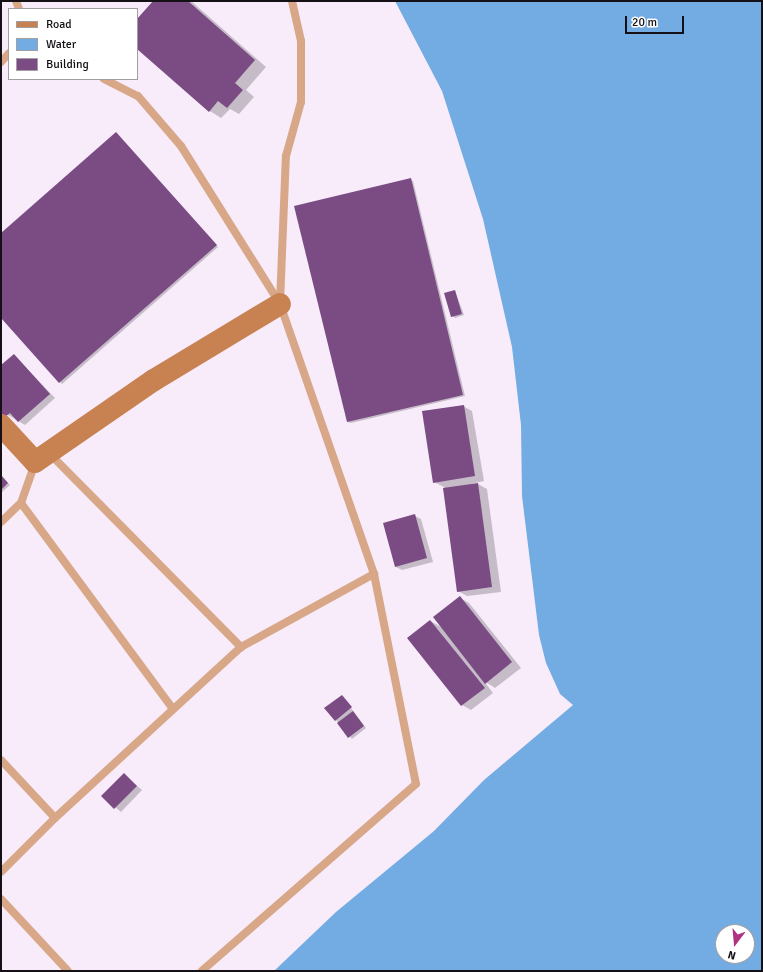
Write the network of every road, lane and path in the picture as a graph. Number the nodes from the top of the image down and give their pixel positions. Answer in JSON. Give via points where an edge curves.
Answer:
{"nodes":[{"id":1,"x":292,"y":1,"type":"edge"},
{"id":2,"x":8,"y":54,"type":"edge"},
{"id":3,"x":1,"y":62,"type":"edge"},
{"id":4,"x":106,"y":80,"type":"edge"},
{"id":5,"x":280,"y":304,"type":"junction"},
{"id":6,"x":1,"y":425,"type":"edge"},
{"id":7,"x":42,"y":457,"type":"junction"},
{"id":8,"x":21,"y":503,"type":"junction"},
{"id":9,"x":1,"y":522,"type":"edge"},
{"id":10,"x":374,"y":574,"type":"junction"},
{"id":11,"x":241,"y":647,"type":"junction"},
{"id":12,"x":172,"y":708,"type":"junction"},
{"id":13,"x":1,"y":760,"type":"edge"},
{"id":14,"x":55,"y":818,"type":"junction"},
{"id":15,"x":1,"y":872,"type":"edge"},
{"id":16,"x":1,"y":899,"type":"edge"},
{"id":17,"x":68,"y":971,"type":"edge"},
{"id":18,"x":202,"y":971,"type":"edge"}],
"edges":[{"from":1,"to":5,"type":"lane","via":[[301,41],[301,102],[286,156]]},
{"from":2,"to":3,"type":"lane"},
{"from":4,"to":5,"type":"lane","via":[[138,96],[182,146]]},
{"from":5,"to":7,"type":"street","via":[[154,380]]},
{"from":5,"to":10,"type":"lane"},
{"from":6,"to":7,"type":"street"},
{"from":7,"to":8,"type":"lane"},
{"from":7,"to":11,"type":"lane"},
{"from":8,"to":9,"type":"lane"},
{"from":8,"to":12,"type":"lane"},
{"from":10,"to":11,"type":"lane"},
{"from":10,"to":18,"type":"lane","via":[[416,784]]},
{"from":11,"to":12,"type":"lane"},
{"from":12,"to":14,"type":"lane"},
{"from":13,"to":14,"type":"lane"},
{"from":14,"to":15,"type":"lane"},
{"from":16,"to":17,"type":"lane"}]}
